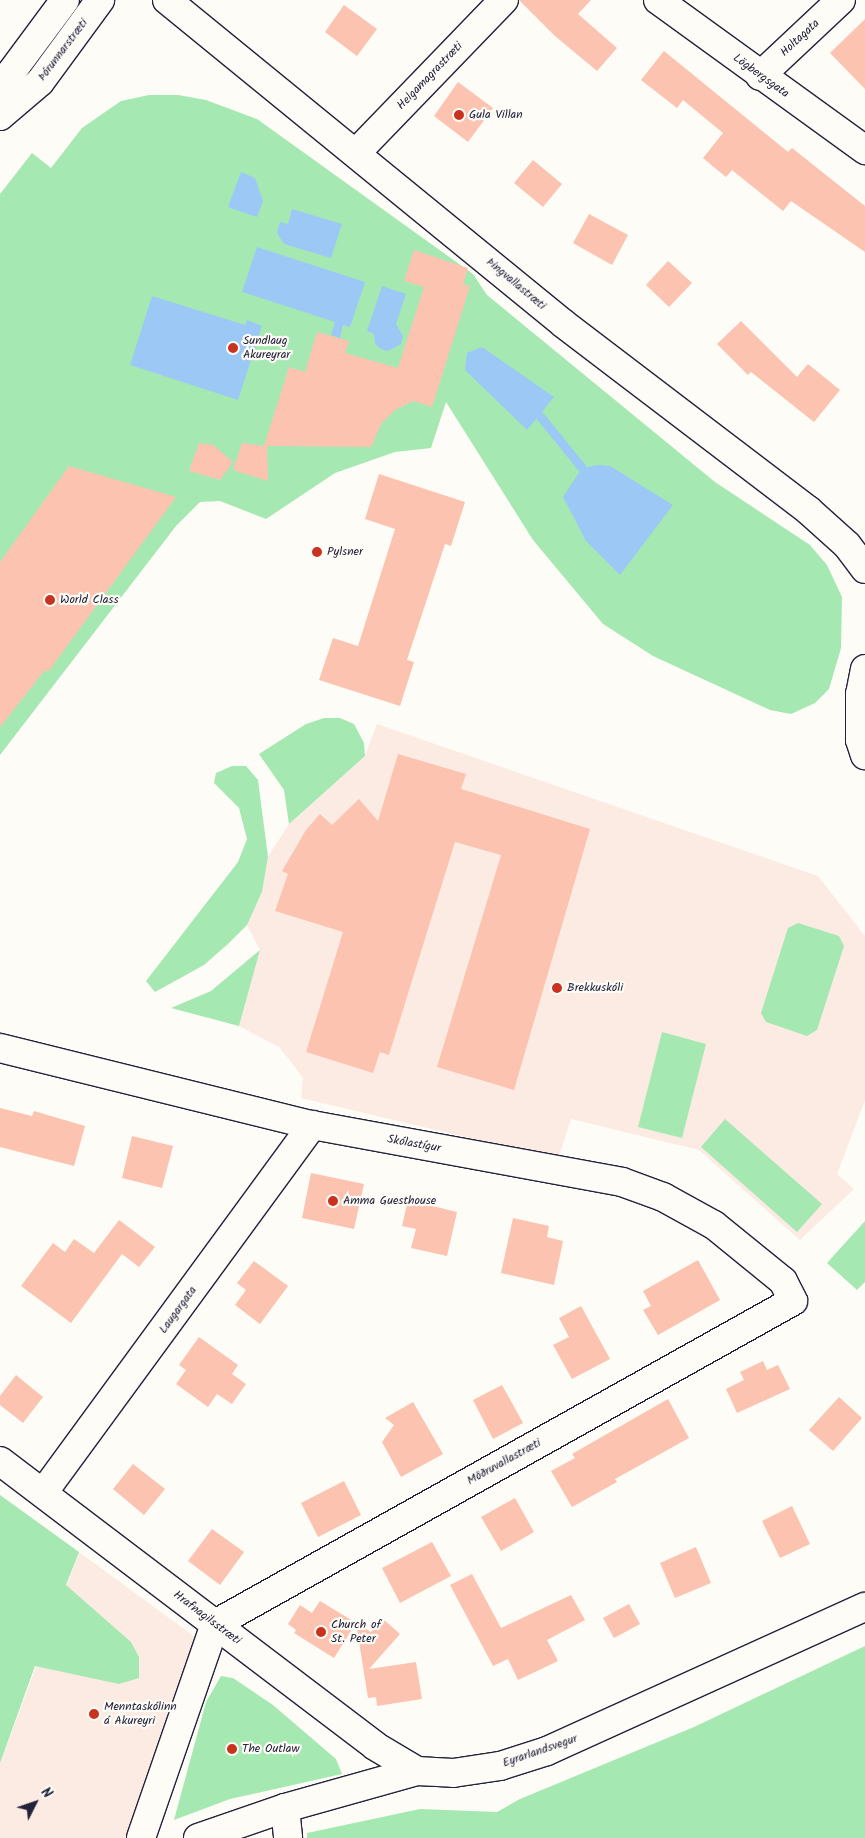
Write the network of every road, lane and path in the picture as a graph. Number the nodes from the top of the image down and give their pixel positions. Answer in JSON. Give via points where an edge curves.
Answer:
{"nodes":[{"id":1,"x":65,"y":0,"type":"edge"},
{"id":2,"x":100,"y":0,"type":"edge"},
{"id":3,"x":167,"y":0,"type":"edge"},
{"id":4,"x":504,"y":0,"type":"edge"},
{"id":5,"x":658,"y":0,"type":"edge"},
{"id":6,"x":840,"y":0,"type":"edge"},
{"id":7,"x":760,"y":76,"type":"junction"},
{"id":8,"x":0,"y":105,"type":"edge"},
{"id":9,"x":0,"y":116,"type":"edge"},
{"id":10,"x":865,"y":150,"type":"edge"},
{"id":11,"x":356,"y":153,"type":"junction"},
{"id":12,"x":865,"y":568,"type":"edge"},
{"id":13,"x":865,"y":669,"type":"edge"},
{"id":14,"x":865,"y":755,"type":"edge"},
{"id":15,"x":0,"y":1048,"type":"edge"},
{"id":16,"x":312,"y":1125,"type":"junction"},
{"id":17,"x":793,"y":1301,"type":"joint"},
{"id":18,"x":0,"y":1461,"type":"edge"},
{"id":19,"x":43,"y":1493,"type":"junction"},
{"id":20,"x":865,"y":1607,"type":"edge"},
{"id":21,"x":216,"y":1624,"type":"junction"},
{"id":22,"x":417,"y":1771,"type":"junction"},
{"id":23,"x":285,"y":1808,"type":"junction"},
{"id":24,"x":141,"y":1838,"type":"edge"},
{"id":25,"x":198,"y":1838,"type":"edge"},
{"id":26,"x":288,"y":1838,"type":"edge"}],
"edges":[{"from":1,"to":8,"type":"street","via":[[10,74]]},
{"from":2,"to":9,"type":"street","name":"Þórunnarstræti","via":[[40,82]]},
{"from":3,"to":11,"type":"street","name":"Þingvallastræti"},
{"from":4,"to":11,"type":"street","name":"Helgamagrastræti"},
{"from":5,"to":7,"type":"street","name":"Lögbergsgata"},
{"from":6,"to":7,"type":"street","name":"Holtagata"},
{"from":7,"to":10,"type":"street","name":"Lögbergsgata"},
{"from":11,"to":12,"type":"street","name":"Þingvallastræti","via":[[564,324],[808,510],[847,545]]},
{"from":13,"to":14,"type":"street","via":[[860,694],[860,740]]},
{"from":15,"to":16,"type":"street","name":"Skólastígur"},
{"from":16,"to":17,"type":"street","name":"Skólastígur","via":[[622,1182],[663,1197],[714,1225],[783,1281]]},
{"from":16,"to":19,"type":"street","name":"Laugargata"},
{"from":17,"to":21,"type":"street","name":"Möðruvallastræti"},
{"from":18,"to":19,"type":"street","name":"Hrafnagilsstræti"},
{"from":19,"to":21,"type":"street","name":"Hrafnagilsstræti"},
{"from":20,"to":22,"type":"street","name":"Eyrarlandsvegur","via":[[547,1751],[500,1766],[453,1773]]},
{"from":21,"to":22,"type":"street","name":"Hrafnagilsstræti","via":[[375,1746]]},
{"from":21,"to":24,"type":"street"},
{"from":22,"to":23,"type":"street","name":"Eyrarlandsvegur"},
{"from":23,"to":25,"type":"street","name":"Eyrarlandsvegur"},
{"from":23,"to":26,"type":"street"}]}
